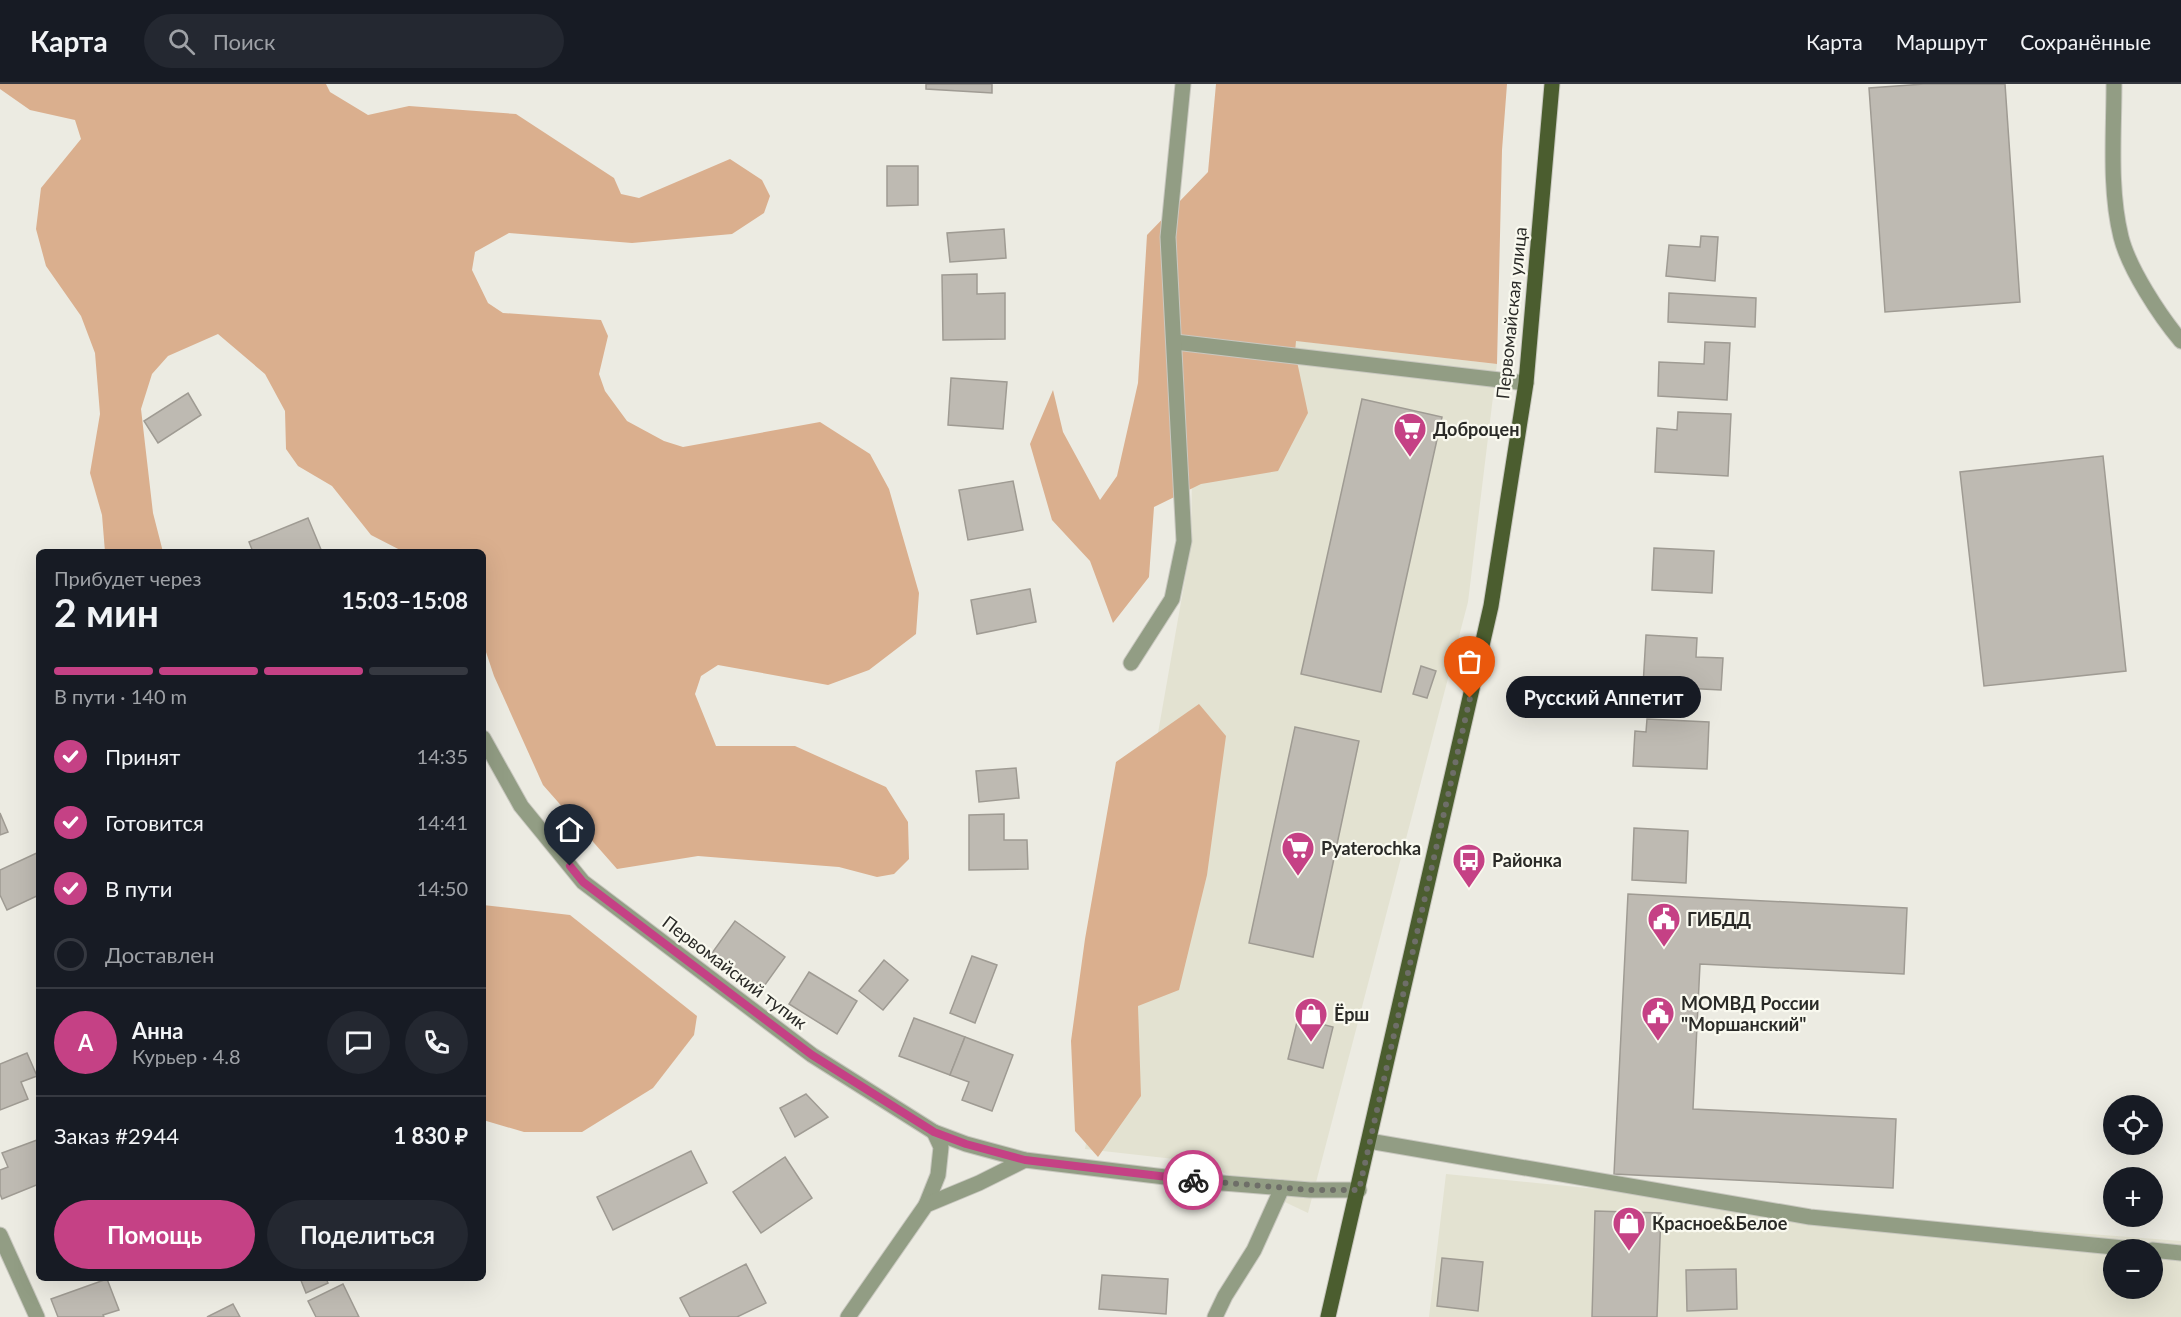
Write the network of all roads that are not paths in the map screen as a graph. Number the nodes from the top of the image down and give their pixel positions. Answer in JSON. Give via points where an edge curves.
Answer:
{"nodes":[{"id":1,"x":1183,"y":84,"type":"edge"},
{"id":2,"x":1552,"y":84,"type":"edge"},
{"id":3,"x":2114,"y":84,"type":"edge"},
{"id":4,"x":2181,"y":341,"type":"edge"},
{"id":5,"x":1175,"y":342,"type":"junction"},
{"id":6,"x":1526,"y":383,"type":"junction"},
{"id":7,"x":1131,"y":663,"type":"dead end"},
{"id":8,"x":486,"y":743,"type":"edge"},
{"id":9,"x":934,"y":1132,"type":"junction"},
{"id":10,"x":1368,"y":1142,"type":"junction"},
{"id":11,"x":1025,"y":1160,"type":"junction"},
{"id":12,"x":1282,"y":1188,"type":"junction"},
{"id":13,"x":1359,"y":1190,"type":"junction"},
{"id":14,"x":926,"y":1205,"type":"junction"},
{"id":15,"x":0,"y":1235,"type":"edge"},
{"id":16,"x":2103,"y":1246,"type":"edge"},
{"id":17,"x":2163,"y":1251,"type":"edge"},
{"id":18,"x":2181,"y":1253,"type":"edge"},
{"id":19,"x":37,"y":1317,"type":"edge"},
{"id":20,"x":848,"y":1317,"type":"edge"},
{"id":21,"x":1215,"y":1317,"type":"edge"},
{"id":22,"x":1328,"y":1317,"type":"edge"}],
"edges":[{"from":1,"to":5,"type":"street","via":[[1168,237]]},
{"from":2,"to":6,"type":"main road","name":"Первомайская улица"},
{"from":3,"to":4,"type":"street","via":[[2114,192],[2121,238],[2137,277]]},
{"from":5,"to":6,"type":"street"},
{"from":5,"to":7,"type":"street","via":[[1184,541],[1172,599]]},
{"from":6,"to":10,"type":"main road","name":"Первомайская улица","via":[[1491,606]]},
{"from":8,"to":9,"type":"street","name":"Первомайский тупик","via":[[521,806],[583,882],[812,1055]]},
{"from":9,"to":11,"type":"street","name":"Первомайский тупик"},
{"from":9,"to":14,"type":"street","via":[[941,1147],[938,1175]]},
{"from":10,"to":13,"type":"main road","name":"Первомайская улица"},
{"from":10,"to":16,"type":"street","via":[[1810,1217]]},
{"from":11,"to":12,"type":"street","name":"Первомайский тупик"},
{"from":11,"to":14,"type":"street"},
{"from":12,"to":13,"type":"street","name":"Первомайский тупик"},
{"from":12,"to":21,"type":"street","via":[[1254,1250]]},
{"from":13,"to":22,"type":"main road","name":"Первомайская улица"},
{"from":14,"to":20,"type":"street"},
{"from":15,"to":19,"type":"street"},
{"from":17,"to":18,"type":"street"}]}
